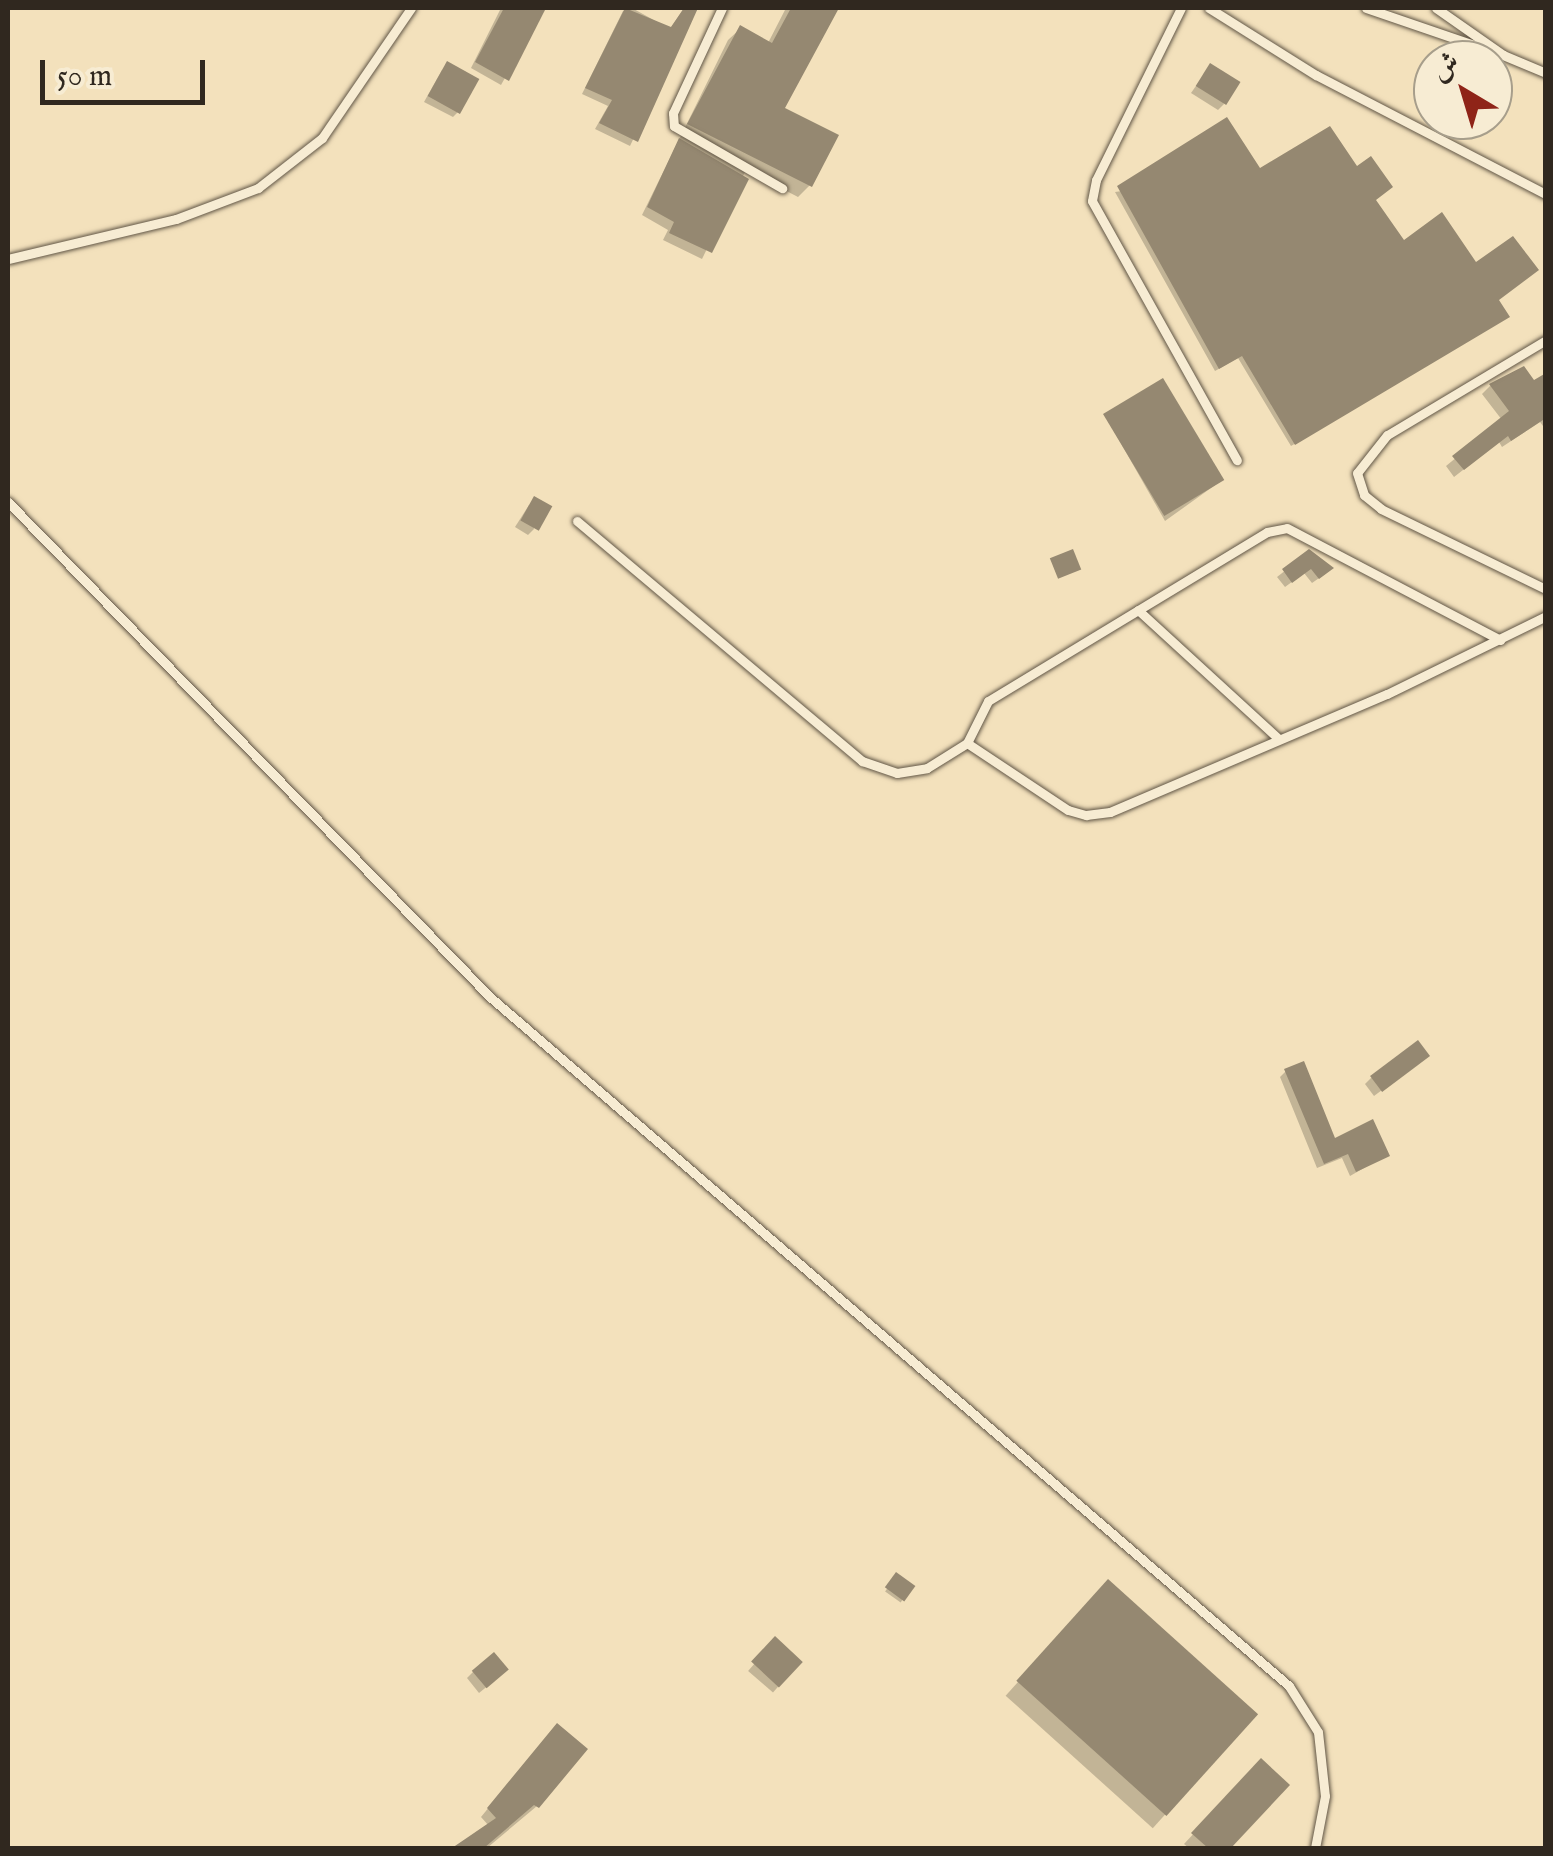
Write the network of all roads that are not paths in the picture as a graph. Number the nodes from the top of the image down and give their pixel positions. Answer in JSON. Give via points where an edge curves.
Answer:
{"nodes":[{"id":1,"x":412,"y":8,"type":"edge"},
{"id":2,"x":722,"y":8,"type":"edge"},
{"id":3,"x":1180,"y":8,"type":"edge"},
{"id":4,"x":1209,"y":8,"type":"edge"},
{"id":5,"x":1366,"y":8,"type":"edge"},
{"id":6,"x":1436,"y":8,"type":"edge"},
{"id":7,"x":1460,"y":40,"type":"edge"},
{"id":8,"x":1482,"y":40,"type":"edge"},
{"id":9,"x":1513,"y":59,"type":"edge"},
{"id":10,"x":1546,"y":73,"type":"edge"},
{"id":11,"x":782,"y":188,"type":"dead end"},
{"id":12,"x":1546,"y":194,"type":"edge"},
{"id":13,"x":8,"y":259,"type":"edge"},
{"id":14,"x":1546,"y":340,"type":"edge"},
{"id":15,"x":1237,"y":460,"type":"dead end"},
{"id":16,"x":8,"y":502,"type":"edge"},
{"id":17,"x":577,"y":522,"type":"dead end"},
{"id":18,"x":1546,"y":589,"type":"edge"},
{"id":19,"x":1138,"y":610,"type":"junction"},
{"id":20,"x":1546,"y":616,"type":"edge"},
{"id":21,"x":1500,"y":640,"type":"junction"},
{"id":22,"x":1279,"y":739,"type":"junction"},
{"id":23,"x":966,"y":743,"type":"junction"},
{"id":24,"x":1315,"y":1848,"type":"edge"}],
"edges":[{"from":1,"to":13,"type":"lane","via":[[322,138],[258,188],[176,219]]},
{"from":2,"to":11,"type":"lane","via":[[673,112],[674,126]]},
{"from":3,"to":15,"type":"lane","via":[[1096,180],[1092,201]]},
{"from":4,"to":12,"type":"lane","via":[[1316,75]]},
{"from":5,"to":7,"type":"lane"},
{"from":6,"to":8,"type":"lane"},
{"from":9,"to":10,"type":"lane"},
{"from":14,"to":18,"type":"lane","via":[[1387,435],[1357,473],[1364,495],[1381,509]]},
{"from":16,"to":24,"type":"lane","via":[[490,997],[1289,1686],[1318,1732],[1325,1796]]},
{"from":17,"to":23,"type":"lane","via":[[862,760],[897,773],[927,768]]},
{"from":19,"to":21,"type":"lane","via":[[1267,532],[1287,528]]},
{"from":19,"to":22,"type":"lane"},
{"from":19,"to":23,"type":"lane","via":[[988,701]]},
{"from":20,"to":21,"type":"lane"},
{"from":21,"to":22,"type":"lane"},
{"from":22,"to":23,"type":"lane","via":[[1110,812],[1086,815]]}]}
